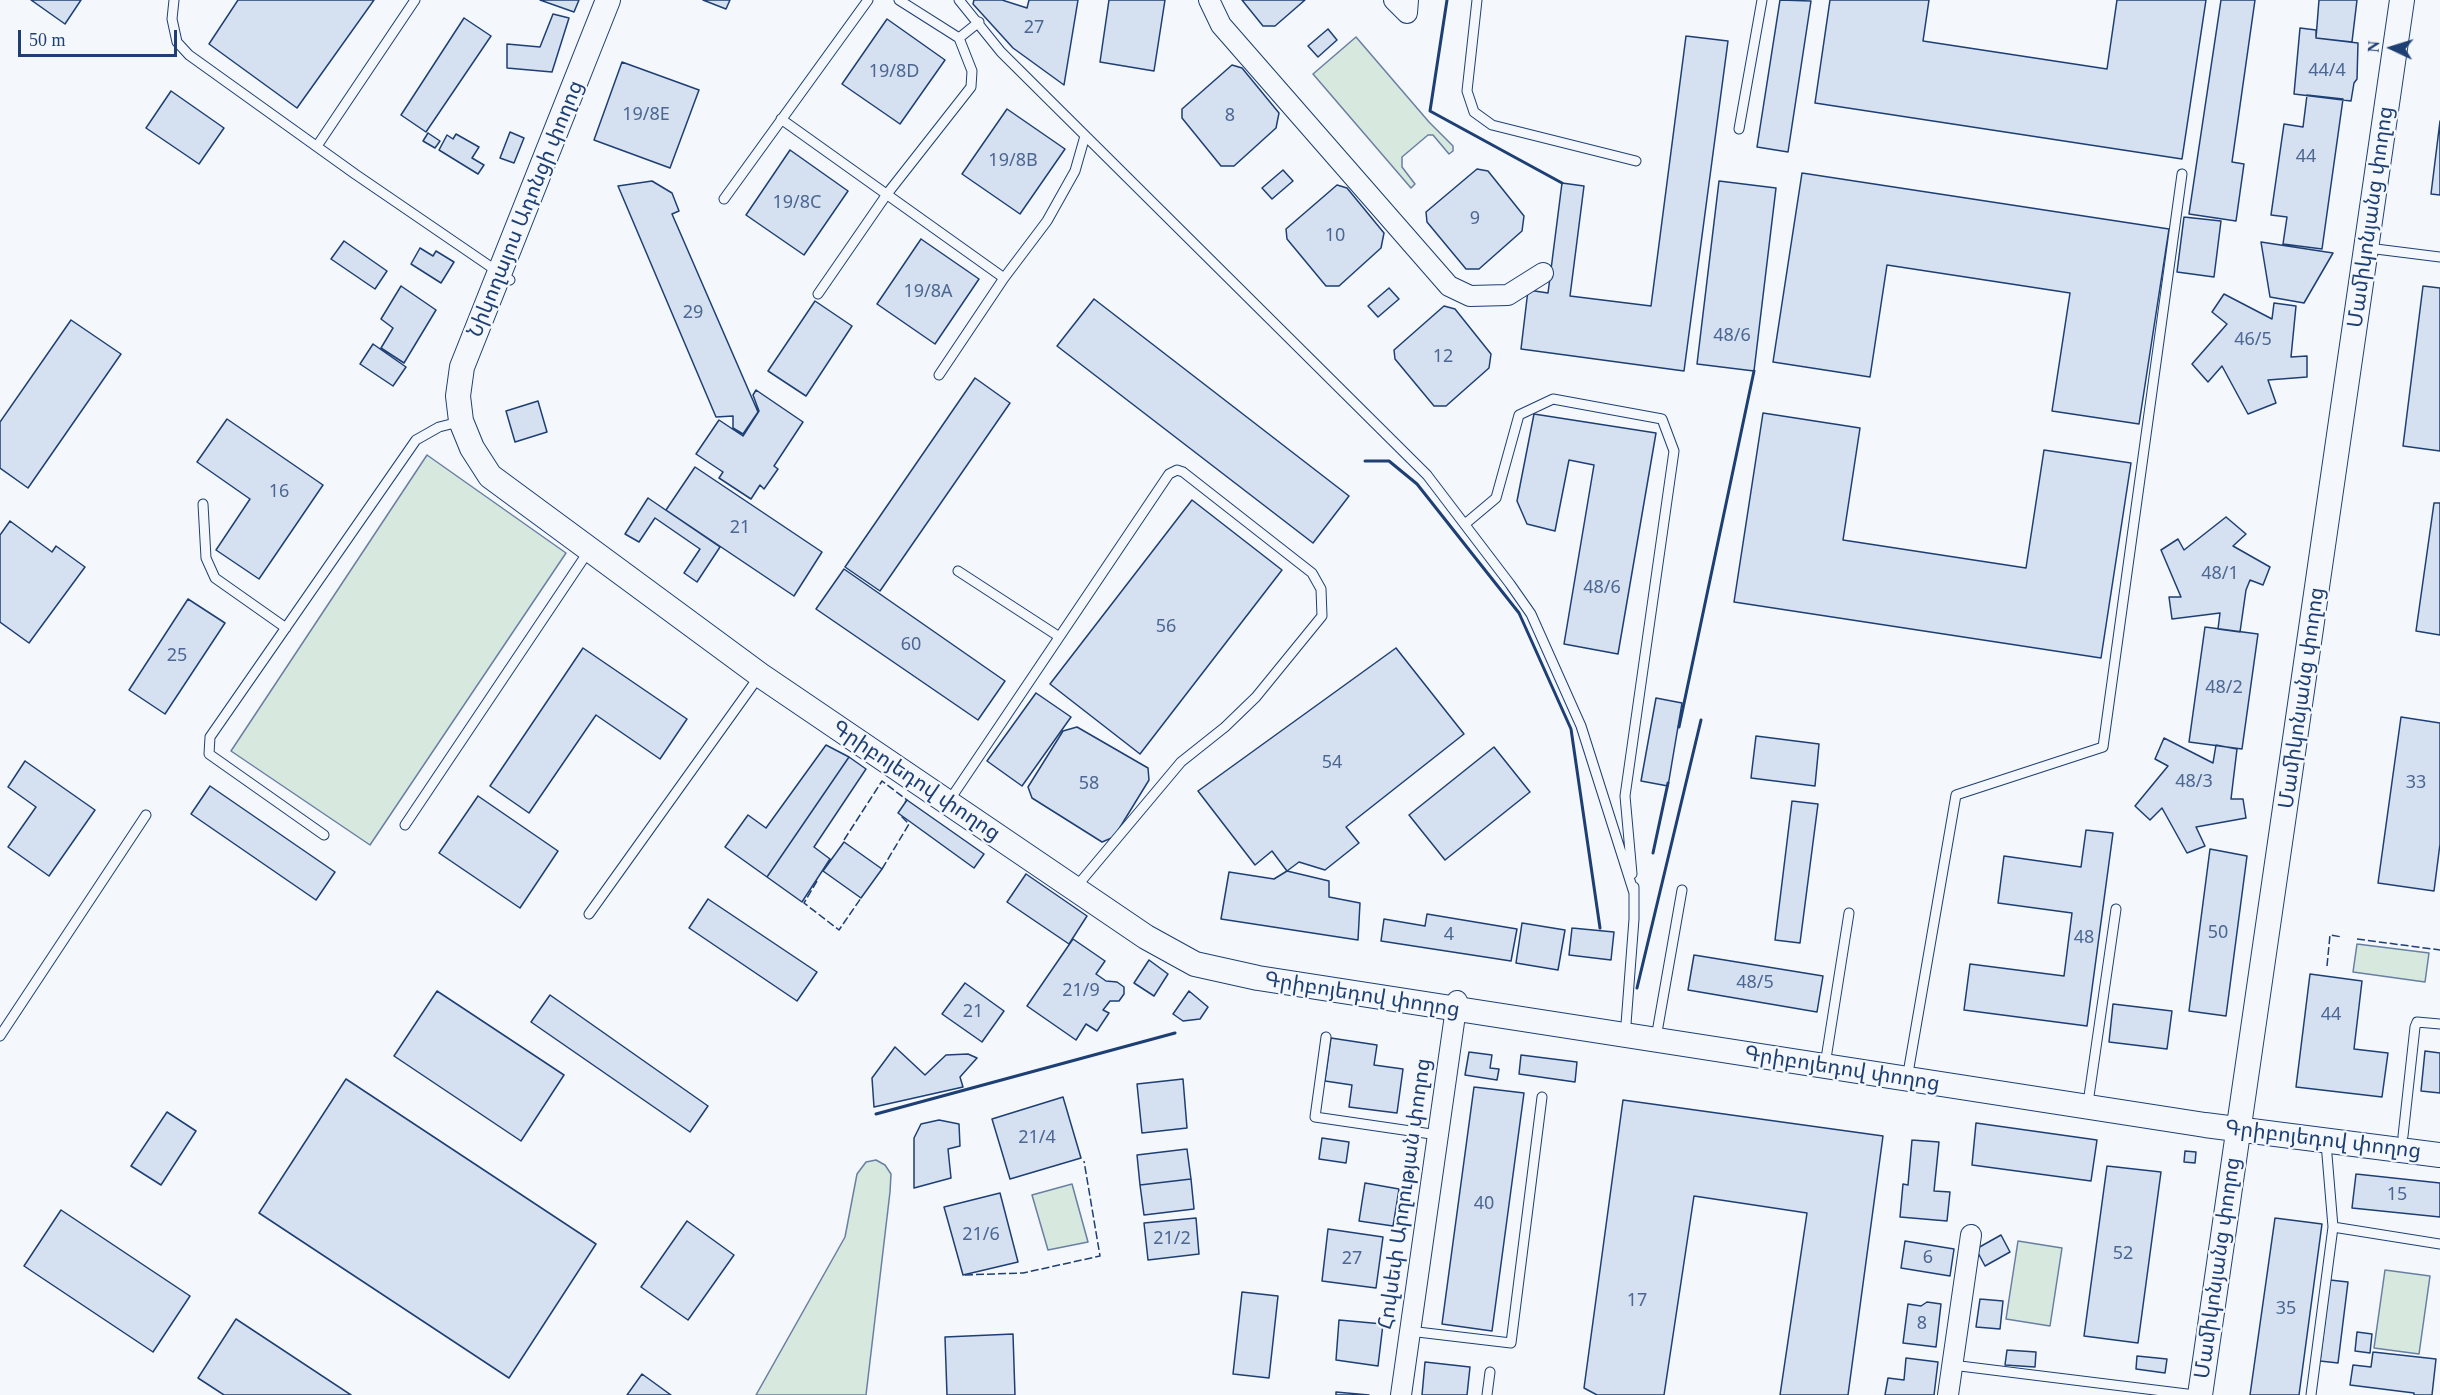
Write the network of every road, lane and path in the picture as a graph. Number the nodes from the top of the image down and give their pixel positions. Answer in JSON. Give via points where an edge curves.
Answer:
{"nodes":[{"id":1,"x":174,"y":0,"type":"edge"},
{"id":2,"x":415,"y":0,"type":"edge"},
{"id":3,"x":608,"y":0,"type":"edge"},
{"id":4,"x":620,"y":0,"type":"edge"},
{"id":5,"x":868,"y":0,"type":"edge"},
{"id":6,"x":899,"y":0,"type":"edge"},
{"id":7,"x":959,"y":0,"type":"edge"},
{"id":8,"x":1209,"y":0,"type":"edge"},
{"id":9,"x":1394,"y":0,"type":"edge"},
{"id":10,"x":1408,"y":0,"type":"edge"},
{"id":11,"x":1477,"y":0,"type":"edge"},
{"id":12,"x":1762,"y":0,"type":"edge"},
{"id":13,"x":2391,"y":0,"type":"edge"},
{"id":14,"x":2402,"y":0,"type":"edge"},
{"id":15,"x":979,"y":22,"type":"junction"},
{"id":16,"x":959,"y":38,"type":"junction"},
{"id":17,"x":781,"y":119,"type":"junction"},
{"id":18,"x":1739,"y":129,"type":"dead end"},
{"id":19,"x":1085,"y":136,"type":"junction"},
{"id":20,"x":317,"y":146,"type":"junction"},
{"id":21,"x":557,"y":148,"type":"junction"},
{"id":22,"x":1636,"y":161,"type":"dead end"},
{"id":23,"x":2182,"y":174,"type":"dead end"},
{"id":24,"x":887,"y":194,"type":"junction"},
{"id":25,"x":724,"y":199,"type":"dead end"},
{"id":26,"x":2361,"y":247,"type":"junction"},
{"id":27,"x":2440,"y":257,"type":"edge"},
{"id":28,"x":1543,"y":273,"type":"dead end"},
{"id":29,"x":505,"y":277,"type":"junction"},
{"id":30,"x":1004,"y":279,"type":"junction"},
{"id":31,"x":818,"y":294,"type":"dead end"},
{"id":32,"x":939,"y":375,"type":"dead end"},
{"id":33,"x":466,"y":420,"type":"junction"},
{"id":34,"x":203,"y":504,"type":"dead end"},
{"id":35,"x":1465,"y":524,"type":"junction"},
{"id":36,"x":593,"y":544,"type":"junction"},
{"id":37,"x":958,"y":571,"type":"dead end"},
{"id":38,"x":286,"y":628,"type":"junction"},
{"id":39,"x":1058,"y":636,"type":"junction"},
{"id":40,"x":763,"y":670,"type":"junction"},
{"id":41,"x":952,"y":795,"type":"junction"},
{"id":42,"x":146,"y":815,"type":"dead end"},
{"id":43,"x":405,"y":825,"type":"dead end"},
{"id":44,"x":324,"y":835,"type":"dead end"},
{"id":45,"x":1082,"y":880,"type":"junction"},
{"id":46,"x":1682,"y":890,"type":"dead end"},
{"id":47,"x":1634,"y":893,"type":"junction"},
{"id":48,"x":2116,"y":909,"type":"dead end"},
{"id":49,"x":1849,"y":913,"type":"dead end"},
{"id":50,"x":588,"y":914,"type":"dead end"},
{"id":51,"x":1457,"y":1006,"type":"junction"},
{"id":52,"x":1626,"y":1024,"type":"junction"},
{"id":53,"x":2440,"y":1024,"type":"edge"},
{"id":54,"x":1657,"y":1035,"type":"junction"},
{"id":55,"x":0,"y":1036,"type":"edge"},
{"id":56,"x":1326,"y":1037,"type":"dead end"},
{"id":57,"x":1825,"y":1060,"type":"junction"},
{"id":58,"x":1908,"y":1074,"type":"junction"},
{"id":59,"x":2089,"y":1096,"type":"junction"},
{"id":60,"x":1542,"y":1097,"type":"dead end"},
{"id":61,"x":2234,"y":1122,"type":"junction"},
{"id":62,"x":1438,"y":1135,"type":"junction"},
{"id":63,"x":2403,"y":1136,"type":"junction"},
{"id":64,"x":2326,"y":1141,"type":"junction"},
{"id":65,"x":2440,"y":1141,"type":"edge"},
{"id":66,"x":2440,"y":1155,"type":"edge"},
{"id":67,"x":2333,"y":1227,"type":"junction"},
{"id":68,"x":1971,"y":1235,"type":"dead end"},
{"id":69,"x":2440,"y":1244,"type":"edge"},
{"id":70,"x":1409,"y":1331,"type":"junction"},
{"id":71,"x":1952,"y":1365,"type":"junction"},
{"id":72,"x":1490,"y":1372,"type":"dead end"},
{"id":73,"x":1401,"y":1395,"type":"edge"},
{"id":74,"x":1488,"y":1395,"type":"edge"},
{"id":75,"x":1948,"y":1395,"type":"edge"},
{"id":76,"x":2193,"y":1395,"type":"edge"},
{"id":77,"x":2200,"y":1395,"type":"edge"},
{"id":78,"x":2311,"y":1395,"type":"edge"}],
"edges":[{"from":1,"to":20,"type":"lane","via":[[172,19],[177,42],[189,55]]},
{"from":2,"to":20,"type":"lane"},
{"from":3,"to":21,"type":"street","name":"Նիկողայոս Ադոնցի փողոց"},
{"from":4,"to":21,"type":"street","name":"Նիկողայոս Ադոնցի փողոց"},
{"from":5,"to":17,"type":"lane"},
{"from":6,"to":16,"type":"lane"},
{"from":7,"to":15,"type":"lane"},
{"from":8,"to":28,"type":"street","via":[[1221,25],[1449,286],[1470,297],[1508,295]]},
{"from":9,"to":10,"type":"street","via":[[1407,13]]},
{"from":11,"to":22,"type":"lane","via":[[1467,91],[1474,112],[1492,125]]},
{"from":12,"to":18,"type":"lane"},
{"from":13,"to":26,"type":"street","name":"Մամիկոնյանց փողոց"},
{"from":14,"to":26,"type":"street","name":"Մամիկոնյանց փողոց"},
{"from":15,"to":16,"type":"lane"},
{"from":15,"to":19,"type":"lane","via":[[1001,52]]},
{"from":16,"to":24,"type":"lane","via":[[972,71],[970,87]]},
{"from":17,"to":24,"type":"lane"},
{"from":17,"to":25,"type":"lane"},
{"from":19,"to":30,"type":"lane","via":[[1075,171],[1047,221]]},
{"from":19,"to":35,"type":"lane","via":[[1427,475]]},
{"from":20,"to":29,"type":"lane"},
{"from":21,"to":29,"type":"street","name":"Նիկողայոս Ադոնցի փողոց"},
{"from":23,"to":58,"type":"lane","via":[[2103,747],[1956,795]]},
{"from":24,"to":30,"type":"lane"},
{"from":24,"to":31,"type":"lane"},
{"from":26,"to":27,"type":"lane"},
{"from":26,"to":61,"type":"street","name":"Մամիկոնյանց փողոց"},
{"from":29,"to":33,"type":"street","name":"Նիկողայոս Ադոնցի փողոց","via":[[470,379]]},
{"from":30,"to":32,"type":"lane"},
{"from":33,"to":36,"type":"street","name":"Գրիբոյեդով փողոց","via":[[504,472]]},
{"from":33,"to":38,"type":"lane","via":[[439,427],[416,440]]},
{"from":34,"to":38,"type":"lane","via":[[206,558],[215,578]]},
{"from":35,"to":47,"type":"lane","via":[[1531,614],[1581,726]]},
{"from":35,"to":47,"type":"lane","via":[[1496,498],[1519,415],[1553,399],[1662,419],[1674,451],[1625,796]]},
{"from":36,"to":40,"type":"street","name":"Գրիբոյեդով փողոց"},
{"from":36,"to":43,"type":"lane"},
{"from":37,"to":39,"type":"lane"},
{"from":38,"to":44,"type":"lane","via":[[210,737],[209,754]]},
{"from":39,"to":41,"type":"lane"},
{"from":39,"to":45,"type":"lane","via":[[1169,474],[1177,470],[1312,573],[1323,602],[1322,616],[1256,696],[1181,762]]},
{"from":40,"to":41,"type":"street","name":"Գրիբոյեդով փողոց"},
{"from":40,"to":50,"type":"lane"},
{"from":40,"to":51,"type":"street","name":"Գրիբոյեդով փողոց","via":[[1146,937],[1195,964],[1258,978]]},
{"from":41,"to":45,"type":"street","name":"Գրիբոյեդով փողոց"},
{"from":42,"to":55,"type":"lane"},
{"from":45,"to":51,"type":"street","name":"Գրիբոյեդով փողոց","via":[[1151,929],[1197,954]]},
{"from":46,"to":54,"type":"lane"},
{"from":47,"to":52,"type":"lane"},
{"from":48,"to":59,"type":"lane"},
{"from":49,"to":57,"type":"lane"},
{"from":51,"to":52,"type":"street","name":"Գրիբոյեդով փողոց"},
{"from":51,"to":54,"type":"street","name":"Գրիբոյեդով փողոց"},
{"from":51,"to":62,"type":"street","name":"Հովսեփ Արղության փողոց"},
{"from":52,"to":54,"type":"street","name":"Գրիբոյեդով փողոց"},
{"from":53,"to":63,"type":"lane","via":[[2417,1022],[2415,1027]]},
{"from":54,"to":57,"type":"street","name":"Գրիբոյեդով փողոց"},
{"from":56,"to":62,"type":"lane","via":[[1315,1117]]},
{"from":57,"to":58,"type":"street","name":"Գրիբոյեդով փողոց"},
{"from":58,"to":59,"type":"street","name":"Գրիբոյեդով փողոց"},
{"from":58,"to":61,"type":"street","name":"Գրիբոյեդով փողոց"},
{"from":59,"to":61,"type":"street","name":"Գրիբոյեդով փողոց"},
{"from":60,"to":70,"type":"lane","via":[[1511,1343]]},
{"from":61,"to":63,"type":"street","name":"Գրիբոյեդով փողոց"},
{"from":61,"to":64,"type":"street","name":"Գրիբոյեդով փողոց"},
{"from":61,"to":76,"type":"street","name":"Մամիկոնյանց փողոց"},
{"from":61,"to":77,"type":"street","name":"Մամիկոնյանց փողոց"},
{"from":62,"to":70,"type":"street","name":"Հովսեփ Արղության փողոց"},
{"from":63,"to":65,"type":"street","name":"Գրիբոյեդով փողոց"},
{"from":64,"to":66,"type":"street","name":"Գրիբոյեդով փողոց"},
{"from":64,"to":67,"type":"lane"},
{"from":67,"to":69,"type":"lane"},
{"from":67,"to":78,"type":"lane"},
{"from":68,"to":71,"type":"street"},
{"from":70,"to":73,"type":"street","name":"Հովսեփ Արղության փողոց"},
{"from":71,"to":75,"type":"street"},
{"from":71,"to":76,"type":"lane"},
{"from":72,"to":74,"type":"lane"}]}
